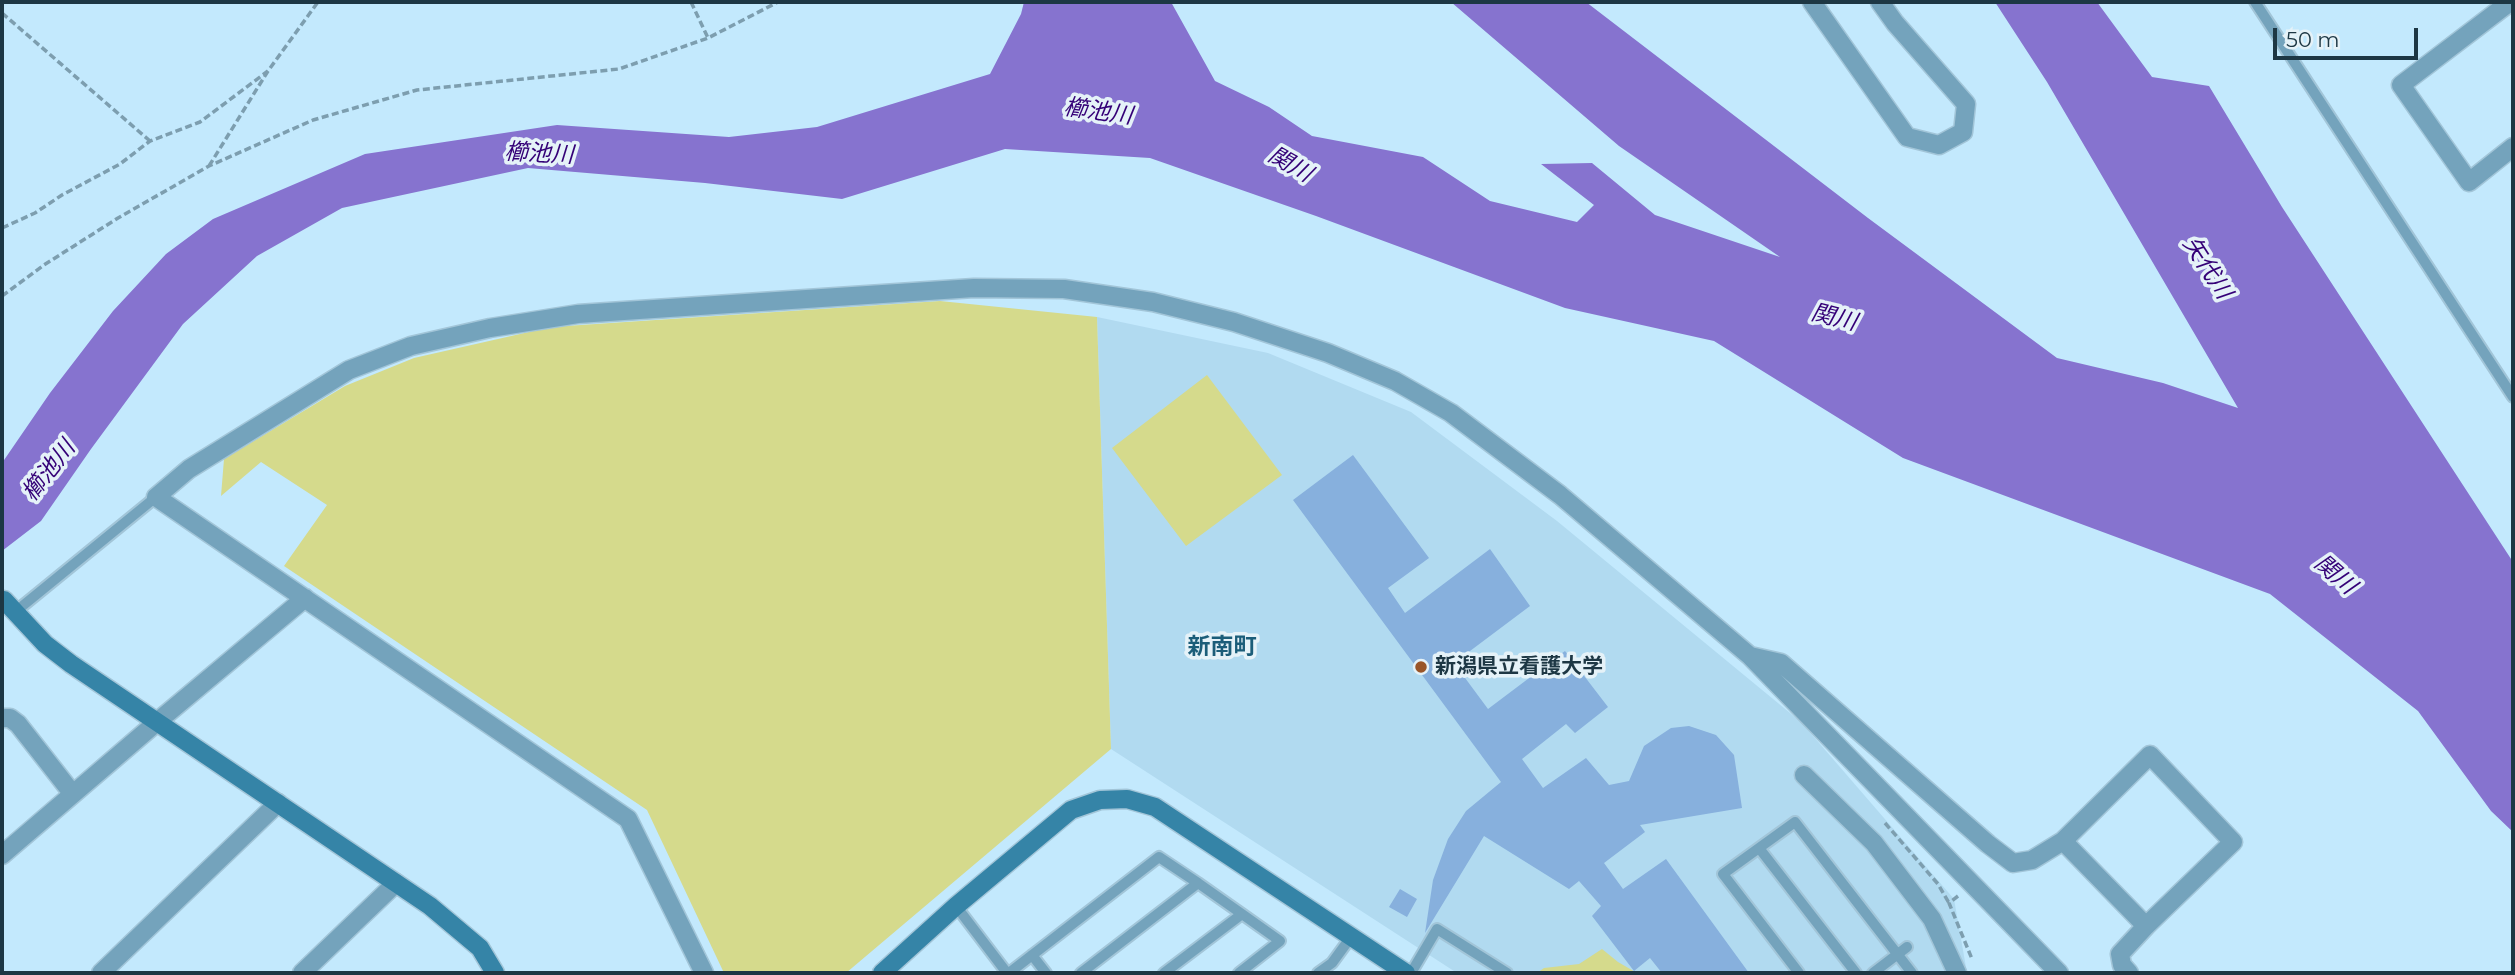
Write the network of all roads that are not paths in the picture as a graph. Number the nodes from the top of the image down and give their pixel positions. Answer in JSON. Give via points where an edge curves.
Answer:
{"nodes":[{"id":1,"x":1812,"y":2,"type":"edge"},
{"id":2,"x":1880,"y":2,"type":"edge"},
{"id":3,"x":2255,"y":2,"type":"edge"},
{"id":4,"x":2510,"y":2,"type":"edge"},
{"id":5,"x":2513,"y":147,"type":"edge"},
{"id":6,"x":2513,"y":397,"type":"edge"},
{"id":7,"x":156,"y":497,"type":"junction"},
{"id":8,"x":305,"y":598,"type":"junction"},
{"id":9,"x":7,"y":603,"type":"edge"},
{"id":10,"x":1750,"y":656,"type":"junction"},
{"id":11,"x":2,"y":718,"type":"edge"},
{"id":12,"x":157,"y":722,"type":"junction"},
{"id":13,"x":1804,"y":775,"type":"dead end"},
{"id":14,"x":72,"y":793,"type":"junction"},
{"id":15,"x":278,"y":803,"type":"junction"},
{"id":16,"x":2063,"y":841,"type":"junction"},
{"id":17,"x":1759,"y":848,"type":"junction"},
{"id":18,"x":2,"y":855,"type":"edge"},
{"id":19,"x":396,"y":883,"type":"junction"},
{"id":20,"x":1198,"y":883,"type":"junction"},
{"id":21,"x":956,"y":906,"type":"junction"},
{"id":22,"x":1242,"y":914,"type":"junction"},
{"id":23,"x":2146,"y":926,"type":"junction"},
{"id":24,"x":1351,"y":937,"type":"junction"},
{"id":25,"x":1907,"y":947,"type":"dead end"},
{"id":26,"x":1897,"y":954,"type":"junction"},
{"id":27,"x":1032,"y":955,"type":"junction"},
{"id":28,"x":101,"y":973,"type":"edge"},
{"id":29,"x":302,"y":973,"type":"edge"},
{"id":30,"x":495,"y":973,"type":"edge"},
{"id":31,"x":704,"y":973,"type":"edge"},
{"id":32,"x":883,"y":973,"type":"edge"},
{"id":33,"x":1008,"y":973,"type":"edge"},
{"id":34,"x":1046,"y":973,"type":"edge"},
{"id":35,"x":1081,"y":973,"type":"edge"},
{"id":36,"x":1164,"y":973,"type":"edge"},
{"id":37,"x":1238,"y":973,"type":"edge"},
{"id":38,"x":1318,"y":973,"type":"edge"},
{"id":39,"x":1409,"y":973,"type":"edge"},
{"id":40,"x":1507,"y":973,"type":"edge"},
{"id":41,"x":1799,"y":973,"type":"edge"},
{"id":42,"x":1856,"y":973,"type":"edge"},
{"id":43,"x":1873,"y":973,"type":"edge"},
{"id":44,"x":1912,"y":973,"type":"edge"},
{"id":45,"x":1957,"y":973,"type":"edge"},
{"id":46,"x":2059,"y":973,"type":"edge"},
{"id":47,"x":2129,"y":973,"type":"edge"}],
"edges":[{"from":1,"to":2,"type":"street","via":[[1907,137],[1939,145],[1963,132],[1966,104]]},
{"from":3,"to":6,"type":"lane"},
{"from":4,"to":5,"type":"street","via":[[2400,85],[2469,182]]},
{"from":7,"to":8,"type":"street"},
{"from":7,"to":9,"type":"lane"},
{"from":7,"to":10,"type":"street","via":[[189,469],[349,370],[411,346],[578,314],[974,288],[1064,289],[1153,302],[1234,322],[1395,381],[1451,414],[1560,495]]},
{"from":8,"to":12,"type":"street"},
{"from":8,"to":31,"type":"street","via":[[628,819]]},
{"from":9,"to":12,"type":"street","via":[[45,644]]},
{"from":10,"to":16,"type":"street","via":[[1781,663],[2013,863],[2032,860]]},
{"from":10,"to":46,"type":"street"},
{"from":11,"to":14,"type":"street","via":[[18,724]]},
{"from":12,"to":14,"type":"street"},
{"from":12,"to":15,"type":"street"},
{"from":13,"to":45,"type":"street","via":[[1874,843],[1932,919]]},
{"from":14,"to":18,"type":"street"},
{"from":15,"to":19,"type":"street"},
{"from":15,"to":28,"type":"street"},
{"from":16,"to":23,"type":"street"},
{"from":16,"to":23,"type":"street","via":[[2150,755],[2234,842]]},
{"from":17,"to":26,"type":"lane","via":[[1795,822]]},
{"from":17,"to":41,"type":"lane","via":[[1723,874]]},
{"from":17,"to":42,"type":"lane"},
{"from":19,"to":29,"type":"street"},
{"from":19,"to":30,"type":"street","via":[[455,925],[480,948]]},
{"from":20,"to":22,"type":"lane"},
{"from":20,"to":27,"type":"lane","via":[[1159,857]]},
{"from":20,"to":35,"type":"lane"},
{"from":21,"to":24,"type":"street","via":[[1071,810],[1100,800],[1127,799],[1156,807]]},
{"from":21,"to":32,"type":"street"},
{"from":21,"to":33,"type":"lane"},
{"from":22,"to":36,"type":"lane"},
{"from":22,"to":37,"type":"lane","via":[[1280,941]]},
{"from":23,"to":47,"type":"street","via":[[2120,954]]},
{"from":24,"to":38,"type":"lane","via":[[1332,963]]},
{"from":24,"to":39,"type":"street"},
{"from":25,"to":26,"type":"lane"},
{"from":26,"to":43,"type":"lane"},
{"from":26,"to":44,"type":"lane"},
{"from":27,"to":33,"type":"lane"},
{"from":27,"to":34,"type":"lane"},
{"from":39,"to":40,"type":"lane","via":[[1437,929]]}]}
